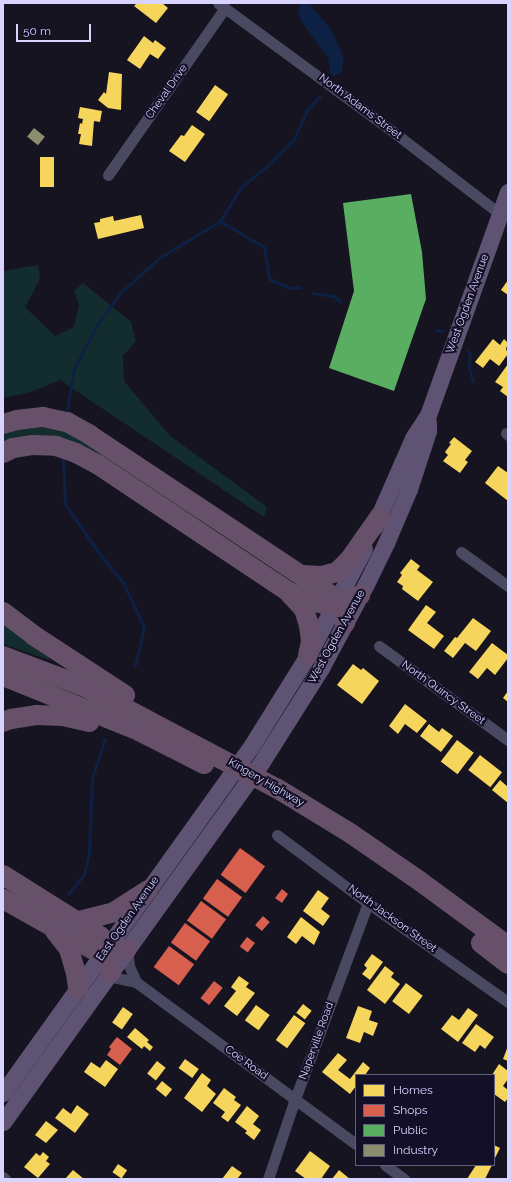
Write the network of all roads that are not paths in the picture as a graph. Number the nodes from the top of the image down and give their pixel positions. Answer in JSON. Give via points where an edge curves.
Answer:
{"nodes":[{"id":1,"x":222,"y":6,"type":"edge"},
{"id":2,"x":108,"y":175,"type":"dead end"},
{"id":3,"x":508,"y":192,"type":"edge"},
{"id":4,"x":500,"y":214,"type":"junction"},
{"id":5,"x":428,"y":415,"type":"junction"},
{"id":6,"x":3,"y":424,"type":"edge"},
{"id":7,"x":3,"y":453,"type":"edge"},
{"id":8,"x":380,"y":516,"type":"junction"},
{"id":9,"x":461,"y":552,"type":"dead end"},
{"id":10,"x":302,"y":575,"type":"junction"},
{"id":11,"x":508,"y":586,"type":"edge"},
{"id":12,"x":289,"y":592,"type":"junction"},
{"id":13,"x":360,"y":595,"type":"junction"},
{"id":14,"x":336,"y":603,"type":"junction"},
{"id":15,"x":3,"y":612,"type":"edge"},
{"id":16,"x":345,"y":623,"type":"junction"},
{"id":17,"x":379,"y":646,"type":"dead end"},
{"id":18,"x":308,"y":655,"type":"junction"},
{"id":19,"x":3,"y":656,"type":"edge"},
{"id":20,"x":3,"y":676,"type":"edge"},
{"id":21,"x":3,"y":722,"type":"edge"},
{"id":22,"x":508,"y":740,"type":"edge"},
{"id":23,"x":252,"y":745,"type":"joint"},
{"id":24,"x":210,"y":759,"type":"junction"},
{"id":25,"x":274,"y":794,"type":"junction"},
{"id":26,"x":277,"y":835,"type":"dead end"},
{"id":27,"x":206,"y":840,"type":"joint"},
{"id":28,"x":3,"y":875,"type":"edge"},
{"id":29,"x":148,"y":890,"type":"junction"},
{"id":30,"x":3,"y":899,"type":"edge"},
{"id":31,"x":368,"y":903,"type":"junction"},
{"id":32,"x":79,"y":922,"type":"junction"},
{"id":33,"x":52,"y":928,"type":"junction"},
{"id":34,"x":508,"y":946,"type":"edge"},
{"id":35,"x":128,"y":949,"type":"junction"},
{"id":36,"x":105,"y":950,"type":"junction"},
{"id":37,"x":508,"y":964,"type":"edge"},
{"id":38,"x":110,"y":974,"type":"junction"},
{"id":39,"x":136,"y":982,"type":"junction"},
{"id":40,"x":78,"y":988,"type":"junction"},
{"id":41,"x":508,"y":1002,"type":"edge"},
{"id":42,"x":3,"y":1092,"type":"edge"},
{"id":43,"x":295,"y":1099,"type":"junction"},
{"id":44,"x":3,"y":1122,"type":"edge"},
{"id":45,"x":355,"y":1143,"type":"edge"},
{"id":46,"x":386,"y":1166,"type":"edge"},
{"id":47,"x":268,"y":1179,"type":"edge"},
{"id":48,"x":404,"y":1179,"type":"edge"}],
"edges":[{"from":1,"to":2,"type":"street","name":"Cheval Drive"},
{"from":1,"to":4,"type":"street","name":"North Adams Street"},
{"from":3,"to":4,"type":"main road","name":"West Ogden Avenue"},
{"from":4,"to":5,"type":"main road","name":"West Ogden Avenue"},
{"from":5,"to":8,"type":"main road","name":"West Ogden Avenue","via":[[413,438]]},
{"from":5,"to":13,"type":"main road","name":"West Ogden Avenue","via":[[428,431],[408,489],[386,543]]},
{"from":6,"to":10,"type":"highway","via":[[43,418],[67,422]]},
{"from":7,"to":12,"type":"highway","via":[[13,448],[32,445],[56,446],[76,453],[97,464]]},
{"from":8,"to":10,"type":"highway","via":[[350,559],[337,572],[322,576]]},
{"from":8,"to":14,"type":"main road","name":"West Ogden Avenue"},
{"from":9,"to":11,"type":"street"},
{"from":10,"to":14,"type":"highway","via":[[329,594]]},
{"from":12,"to":14,"type":"highway","via":[[318,603]]},
{"from":12,"to":18,"type":"highway","via":[[304,609],[309,625],[311,642]]},
{"from":13,"to":14,"type":"highway"},
{"from":13,"to":16,"type":"main road","name":"West Ogden Avenue"},
{"from":14,"to":16,"type":"highway"},
{"from":14,"to":18,"type":"main road","name":"West Ogden Avenue"},
{"from":15,"to":24,"type":"highway"},
{"from":16,"to":27,"type":"main road","name":"West Ogden Avenue","via":[[321,668],[261,763]]},
{"from":17,"to":22,"type":"street","name":"North Quincy Street"},
{"from":18,"to":23,"type":"main road","name":"West Ogden Avenue"},
{"from":19,"to":24,"type":"highway","name":"Kingery Highway","via":[[85,687]]},
{"from":20,"to":24,"type":"highway","name":"Kingery Highway"},
{"from":21,"to":24,"type":"highway","via":[[36,715],[63,716],[105,728],[158,752]]},
{"from":23,"to":29,"type":"main road","name":"East Ogden Avenue"},
{"from":24,"to":25,"type":"highway","name":"Kingery Highway"},
{"from":25,"to":34,"type":"highway","name":"Kingery Highway","via":[[350,833]]},
{"from":25,"to":37,"type":"highway","name":"Kingery Highway"},
{"from":26,"to":31,"type":"street","name":"North Jackson Street"},
{"from":27,"to":35,"type":"main road","name":"East Ogden Avenue"},
{"from":28,"to":32,"type":"highway"},
{"from":29,"to":32,"type":"highway","via":[[114,912]]},
{"from":29,"to":36,"type":"main road","name":"East Ogden Avenue"},
{"from":30,"to":33,"type":"highway"},
{"from":31,"to":41,"type":"street","name":"North Jackson Street"},
{"from":31,"to":43,"type":"street","name":"Naperville Road"},
{"from":32,"to":36,"type":"highway","via":[[100,936]]},
{"from":33,"to":36,"type":"highway","via":[[92,949]]},
{"from":33,"to":40,"type":"highway","via":[[69,949]]},
{"from":35,"to":36,"type":"highway"},
{"from":35,"to":38,"type":"main road","name":"East Ogden Avenue"},
{"from":35,"to":39,"type":"street","via":[[129,966]]},
{"from":36,"to":38,"type":"highway"},
{"from":36,"to":40,"type":"main road","name":"East Ogden Avenue"},
{"from":38,"to":39,"type":"street","name":"Coe Road"},
{"from":38,"to":44,"type":"main road","name":"East Ogden Avenue"},
{"from":39,"to":43,"type":"street","name":"Coe Road"},
{"from":40,"to":42,"type":"main road","name":"East Ogden Avenue"},
{"from":43,"to":45,"type":"street","name":"Coe Road"},
{"from":43,"to":47,"type":"street","name":"Naperville Road"},
{"from":46,"to":48,"type":"street"}]}
